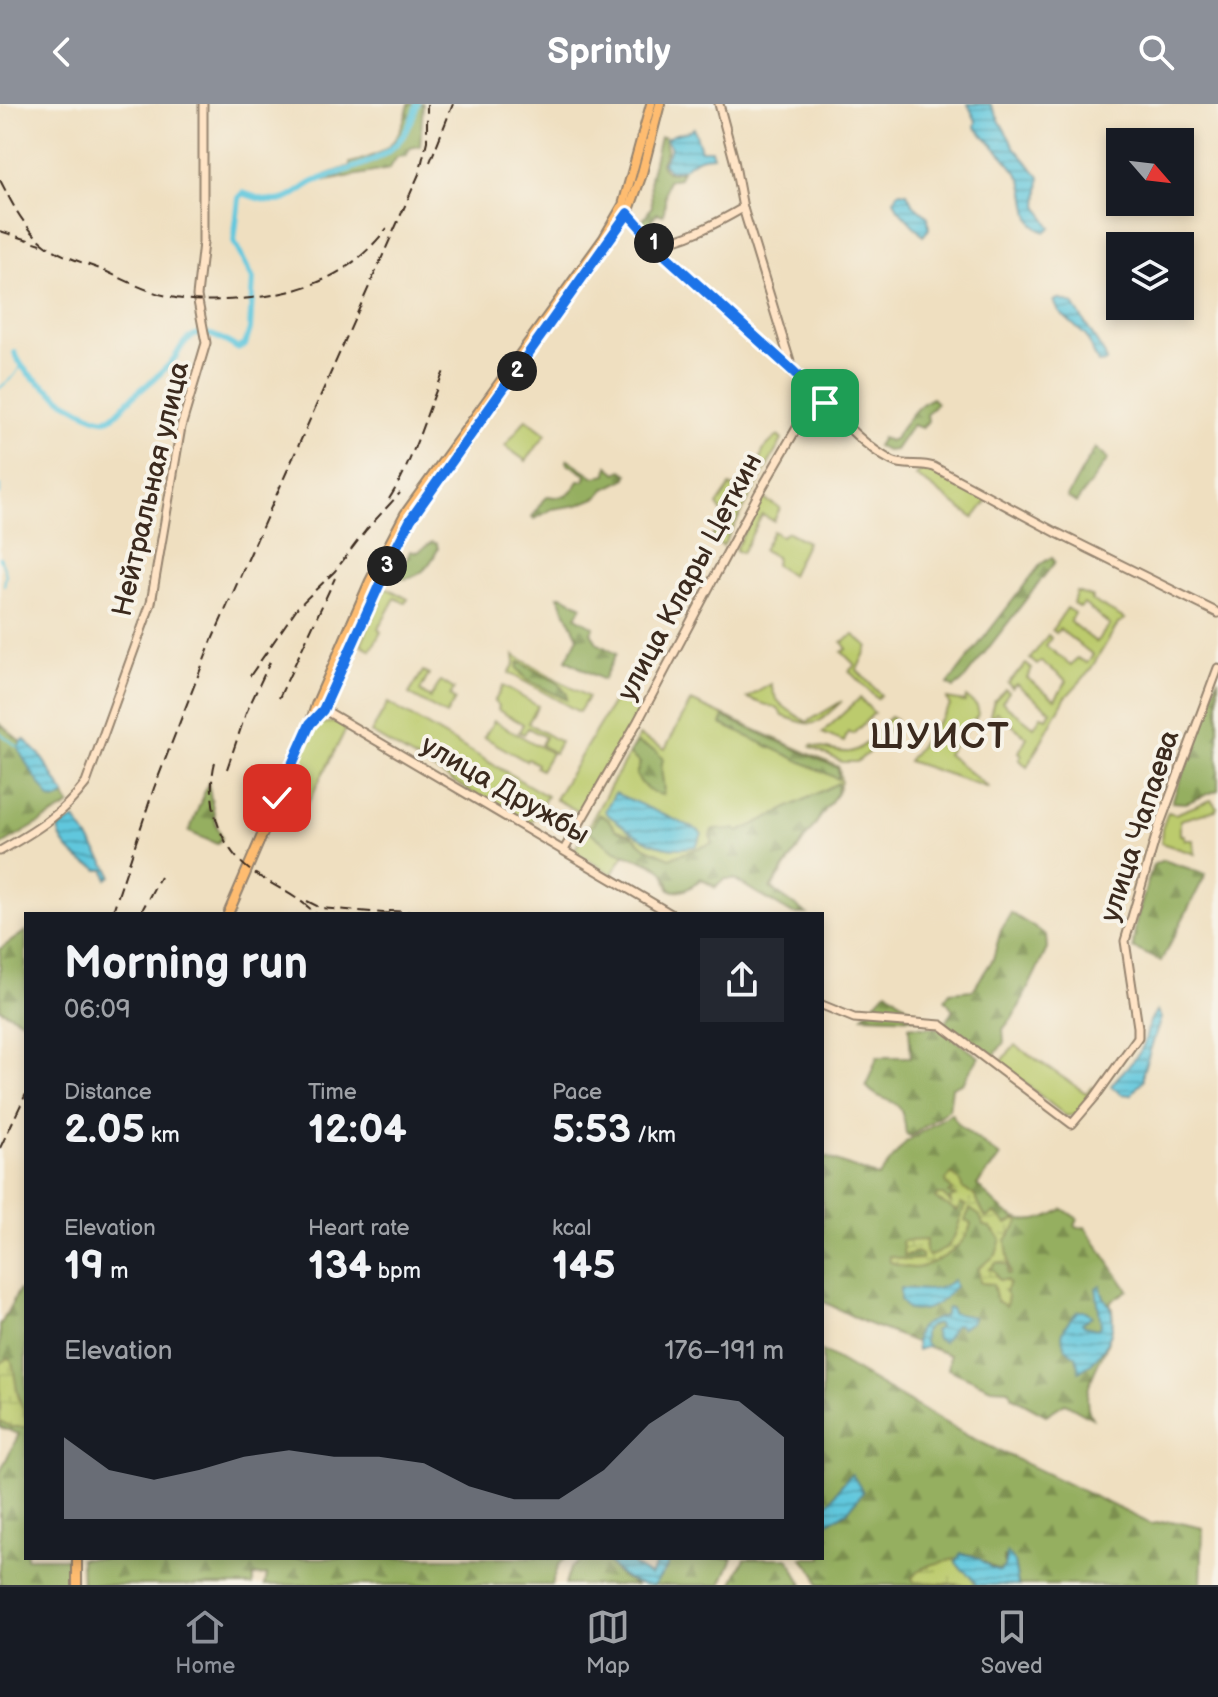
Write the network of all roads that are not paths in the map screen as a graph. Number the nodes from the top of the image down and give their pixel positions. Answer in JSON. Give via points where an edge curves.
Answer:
{"nodes":[{"id":1,"x":203,"y":104,"type":"edge"},
{"id":2,"x":651,"y":104,"type":"edge"},
{"id":3,"x":660,"y":104,"type":"edge"},
{"id":4,"x":719,"y":104,"type":"edge"},
{"id":5,"x":743,"y":208,"type":"junction"},
{"id":6,"x":626,"y":209,"type":"junction"},
{"id":7,"x":655,"y":244,"type":"junction"},
{"id":8,"x":793,"y":371,"type":"junction"},
{"id":9,"x":816,"y":395,"type":"junction"},
{"id":10,"x":1218,"y":613,"type":"edge"},
{"id":11,"x":1218,"y":668,"type":"edge"},
{"id":12,"x":320,"y":707,"type":"junction"},
{"id":13,"x":564,"y":850,"type":"junction"},
{"id":14,"x":0,"y":851,"type":"edge"},
{"id":15,"x":229,"y":912,"type":"edge"},
{"id":16,"x":668,"y":912,"type":"edge"},
{"id":17,"x":824,"y":1006,"type":"edge"},
{"id":18,"x":77,"y":1560,"type":"edge"},
{"id":19,"x":77,"y":1585,"type":"edge"}],
"edges":[{"from":1,"to":14,"type":"main road","name":"Нейтральная улица","via":[[203,243],[197,296],[206,343],[181,427],[151,603],[86,783],[70,805],[40,829]]},
{"from":2,"to":6,"type":"main road"},
{"from":3,"to":6,"type":"main road","via":[[641,177]]},
{"from":4,"to":5,"type":"main road"},
{"from":5,"to":7,"type":"main road"},
{"from":5,"to":8,"type":"main road"},
{"from":6,"to":7,"type":"main road"},
{"from":6,"to":12,"type":"main road","via":[[411,519]]},
{"from":7,"to":8,"type":"main road"},
{"from":8,"to":9,"type":"main road"},
{"from":9,"to":10,"type":"main road","via":[[892,461],[934,467]]},
{"from":9,"to":13,"type":"main road","name":"улица Клары Цеткин"},
{"from":11,"to":17,"type":"main road","name":"улица Чапаева","via":[[1158,829],[1125,941],[1138,1037],[1072,1124],[941,1025],[854,1018]]},
{"from":12,"to":13,"type":"main road","name":"улица Дружбы"},
{"from":12,"to":15,"type":"main road"},
{"from":13,"to":16,"type":"main road","name":"улица Дружбы"},
{"from":18,"to":19,"type":"main road"}]}
